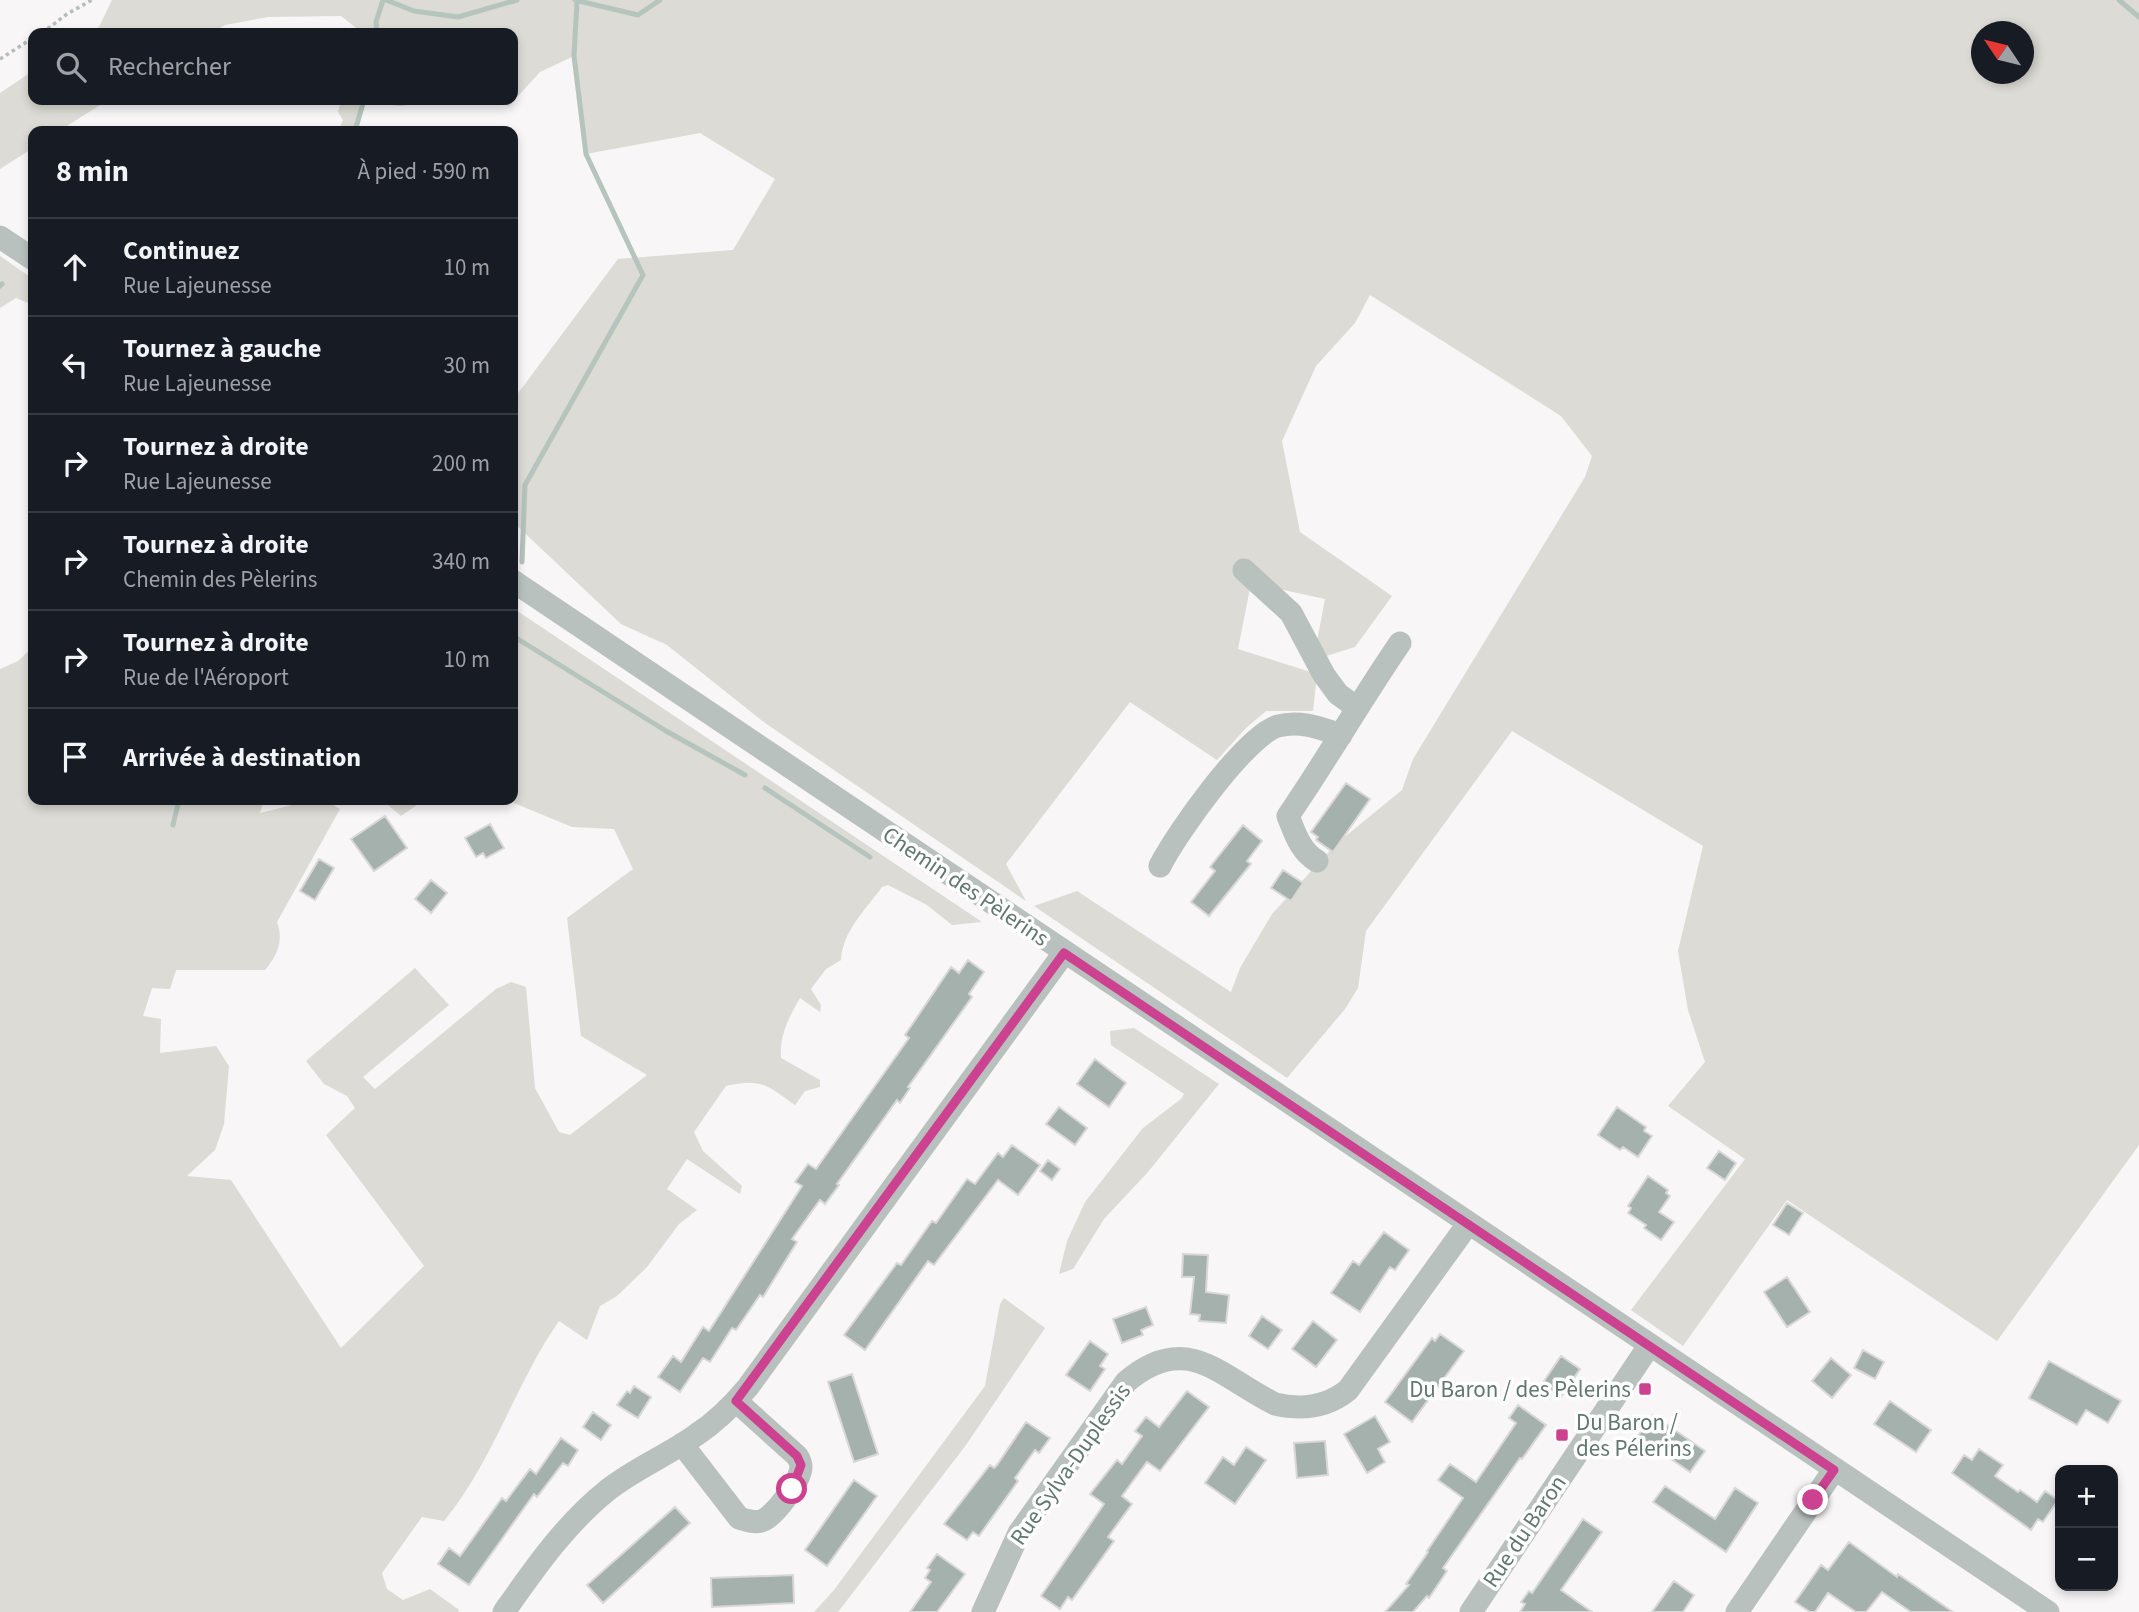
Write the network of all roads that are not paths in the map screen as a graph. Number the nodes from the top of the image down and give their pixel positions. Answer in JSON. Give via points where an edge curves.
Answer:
{"nodes":[{"id":1,"x":0,"y":237,"type":"edge"},
{"id":2,"x":28,"y":256,"type":"edge"},
{"id":3,"x":1244,"y":570,"type":"dead end"},
{"id":4,"x":518,"y":584,"type":"edge"},
{"id":5,"x":1400,"y":643,"type":"dead end"},
{"id":6,"x":1356,"y":708,"type":"junction"},
{"id":7,"x":1341,"y":735,"type":"junction"},
{"id":8,"x":1317,"y":861,"type":"dead end"},
{"id":9,"x":1160,"y":866,"type":"dead end"},
{"id":10,"x":1064,"y":953,"type":"junction"},
{"id":11,"x":1468,"y":1224,"type":"junction"},
{"id":12,"x":1649,"y":1346,"type":"junction"},
{"id":13,"x":736,"y":1401,"type":"junction"},
{"id":14,"x":682,"y":1444,"type":"junction"},
{"id":15,"x":1834,"y":1470,"type":"junction"},
{"id":16,"x":503,"y":1612,"type":"edge"},
{"id":17,"x":983,"y":1612,"type":"edge"},
{"id":18,"x":1471,"y":1612,"type":"edge"},
{"id":19,"x":1737,"y":1612,"type":"edge"},
{"id":20,"x":2048,"y":1612,"type":"edge"}],
"edges":[{"from":1,"to":2,"type":"street"},
{"from":3,"to":6,"type":"street","via":[[1291,613],[1324,675]]},
{"from":4,"to":10,"type":"street","name":"Chemin des Pèlerins"},
{"from":5,"to":6,"type":"street"},
{"from":6,"to":7,"type":"street"},
{"from":7,"to":8,"type":"street","via":[[1288,816],[1300,845]]},
{"from":7,"to":9,"type":"street","via":[[1296,724],[1258,736],[1207,797]]},
{"from":10,"to":11,"type":"street","name":"Chemin des Pèlerins"},
{"from":10,"to":13,"type":"street"},
{"from":11,"to":12,"type":"street","name":"Chemin des Pèlerins"},
{"from":11,"to":17,"type":"street","name":"Rue Sylva-Duplessis","via":[[1337,1399],[1316,1406],[1275,1404],[1206,1363],[1185,1359],[1167,1360],[1139,1371],[1126,1382],[1019,1533]]},
{"from":12,"to":15,"type":"street","name":"Chemin des Pèlerins"},
{"from":12,"to":18,"type":"street","name":"Rue du Baron"},
{"from":13,"to":14,"type":"street"},
{"from":13,"to":14,"type":"street","via":[[797,1456],[801,1465],[792,1489],[769,1517],[760,1521],[739,1518]]},
{"from":14,"to":16,"type":"street","via":[[635,1470],[585,1509]]},
{"from":15,"to":19,"type":"street"},
{"from":15,"to":20,"type":"street","name":"Chemin des Pèlerins"}]}
